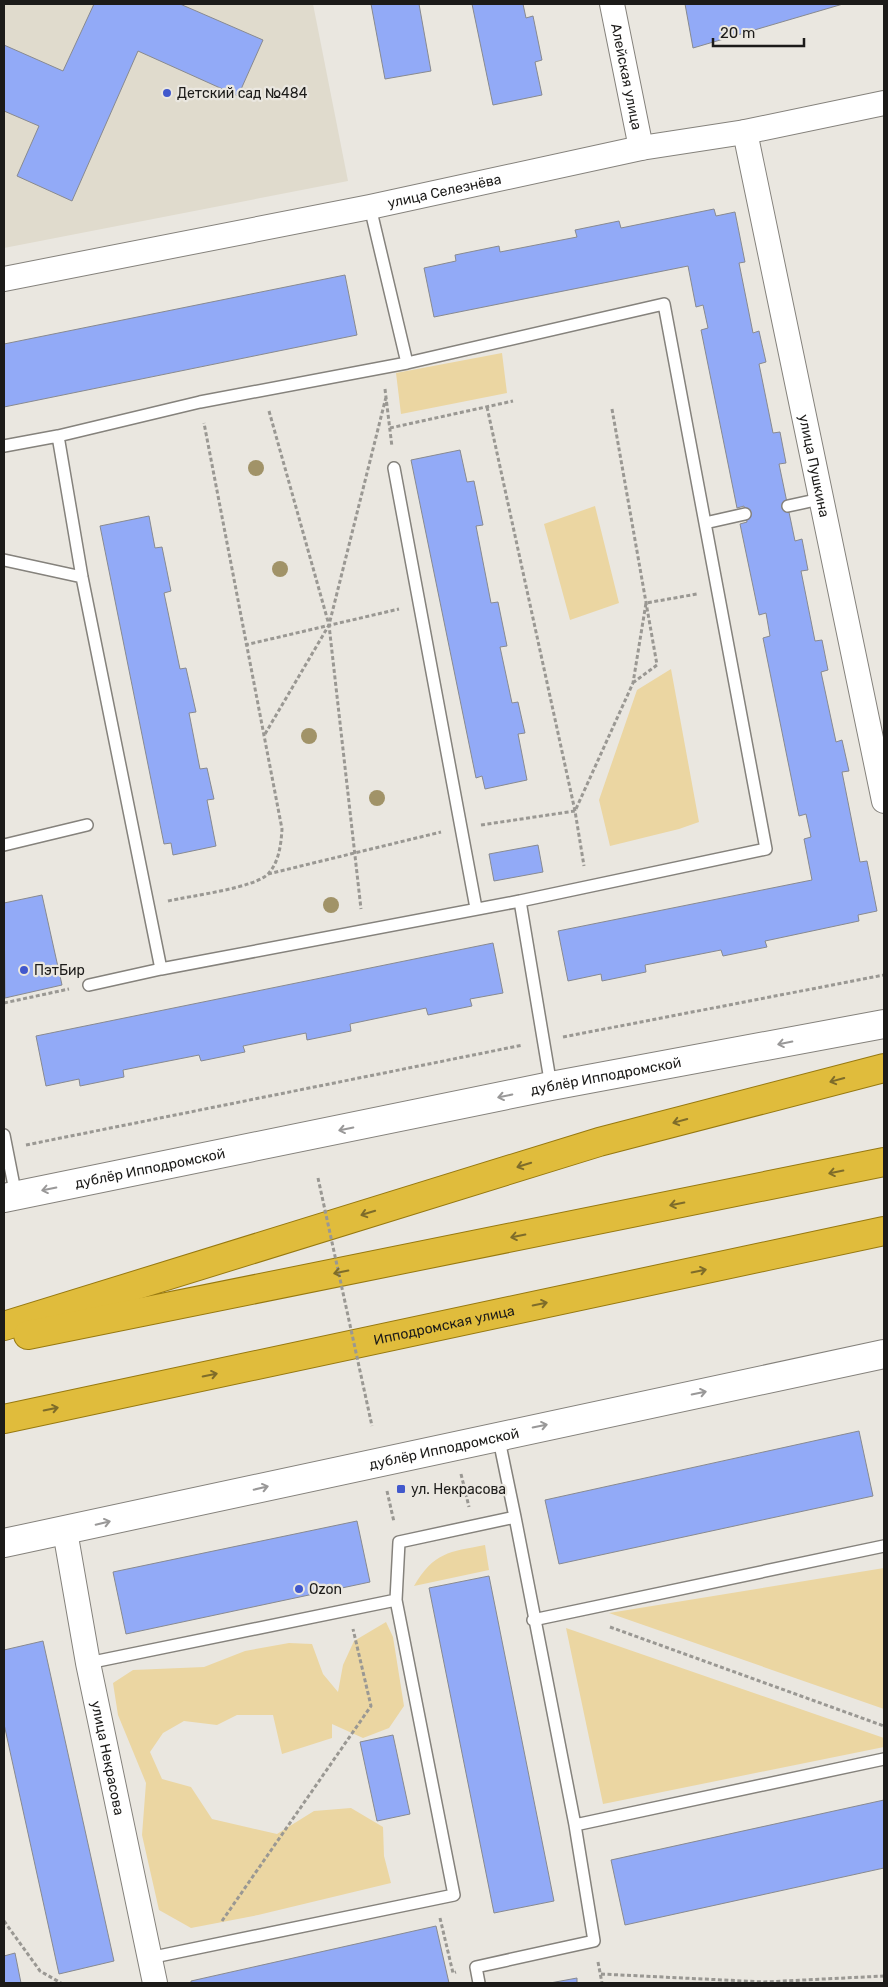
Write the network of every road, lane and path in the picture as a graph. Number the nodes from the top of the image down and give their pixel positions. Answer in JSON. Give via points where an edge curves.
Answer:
{"nodes":[{"id":1,"x":612,"y":4,"type":"edge"},
{"id":2,"x":884,"y":103,"type":"edge"},
{"id":3,"x":745,"y":132,"type":"junction"},
{"id":4,"x":641,"y":148,"type":"junction"},
{"id":5,"x":370,"y":207,"type":"junction"},
{"id":6,"x":4,"y":279,"type":"edge"},
{"id":7,"x":407,"y":363,"type":"junction"},
{"id":8,"x":380,"y":368,"type":"junction"},
{"id":9,"x":264,"y":390,"type":"junction"},
{"id":10,"x":386,"y":397,"type":"junction"},
{"id":11,"x":513,"y":401,"type":"dead end"},
{"id":12,"x":200,"y":402,"type":"junction"},
{"id":13,"x":487,"y":406,"type":"junction"},
{"id":14,"x":612,"y":409,"type":"dead end"},
{"id":15,"x":390,"y":428,"type":"junction"},
{"id":16,"x":58,"y":436,"type":"junction"},
{"id":17,"x":4,"y":446,"type":"edge"},
{"id":18,"x":394,"y":468,"type":"joint"},
{"id":19,"x":820,"y":499,"type":"junction"},
{"id":20,"x":788,"y":506,"type":"dead end"},
{"id":21,"x":745,"y":514,"type":"dead end"},
{"id":22,"x":704,"y":523,"type":"junction"},
{"id":23,"x":4,"y":560,"type":"edge"},
{"id":24,"x":82,"y":577,"type":"junction"},
{"id":25,"x":718,"y":591,"type":"junction"},
{"id":26,"x":646,"y":603,"type":"junction"},
{"id":27,"x":420,"y":606,"type":"junction"},
{"id":28,"x":329,"y":625,"type":"junction"},
{"id":29,"x":245,"y":645,"type":"junction"},
{"id":30,"x":633,"y":683,"type":"junction"},
{"id":31,"x":264,"y":735,"type":"junction"},
{"id":32,"x":884,"y":801,"type":"edge"},
{"id":33,"x":575,"y":811,"type":"junction"},
{"id":34,"x":87,"y":825,"type":"dead end"},
{"id":35,"x":461,"y":828,"type":"junction"},
{"id":36,"x":4,"y":845,"type":"edge"},
{"id":37,"x":354,"y":853,"type":"junction"},
{"id":38,"x":268,"y":874,"type":"junction"},
{"id":39,"x":587,"y":889,"type":"junction"},
{"id":40,"x":520,"y":901,"type":"junction"},
{"id":41,"x":148,"y":904,"type":"junction"},
{"id":42,"x":476,"y":908,"type":"junction"},
{"id":43,"x":364,"y":930,"type":"junction"},
{"id":44,"x":161,"y":969,"type":"junction"},
{"id":45,"x":884,"y":975,"type":"edge"},
{"id":46,"x":88,"y":984,"type":"joint"},
{"id":47,"x":4,"y":1003,"type":"edge"},
{"id":48,"x":884,"y":1024,"type":"edge"},
{"id":49,"x":543,"y":1041,"type":"junction"},
{"id":50,"x":884,"y":1068,"type":"edge"},
{"id":51,"x":551,"y":1086,"type":"junction"},
{"id":52,"x":4,"y":1135,"type":"edge"},
{"id":53,"x":6,"y":1149,"type":"junction"},
{"id":54,"x":884,"y":1162,"type":"edge"},
{"id":55,"x":318,"y":1178,"type":"dead end"},
{"id":56,"x":10,"y":1197,"type":"edge"},
{"id":57,"x":884,"y":1231,"type":"edge"},
{"id":58,"x":4,"y":1326,"type":"edge"},
{"id":59,"x":4,"y":1340,"type":"edge"},
{"id":60,"x":884,"y":1354,"type":"edge"},
{"id":61,"x":4,"y":1419,"type":"edge"},
{"id":62,"x":372,"y":1426,"type":"dead end"},
{"id":63,"x":498,"y":1435,"type":"junction"},
{"id":64,"x":385,"y":1483,"type":"dead end"},
{"id":65,"x":515,"y":1517,"type":"junction"},
{"id":66,"x":65,"y":1532,"type":"junction"},
{"id":67,"x":398,"y":1542,"type":"junction"},
{"id":68,"x":4,"y":1544,"type":"edge"},
{"id":69,"x":884,"y":1546,"type":"edge"},
{"id":70,"x":396,"y":1600,"type":"junction"},
{"id":71,"x":348,"y":1612,"type":"junction"},
{"id":72,"x":570,"y":1612,"type":"junction"},
{"id":73,"x":533,"y":1620,"type":"junction"},
{"id":74,"x":88,"y":1663,"type":"junction"},
{"id":75,"x":884,"y":1726,"type":"edge"},
{"id":76,"x":884,"y":1759,"type":"edge"},
{"id":77,"x":575,"y":1825,"type":"junction"},
{"id":78,"x":436,"y":1899,"type":"junction"},
{"id":79,"x":4,"y":1921,"type":"edge"},
{"id":80,"x":204,"y":1946,"type":"junction"},
{"id":81,"x":149,"y":1958,"type":"junction"},
{"id":82,"x":476,"y":1967,"type":"junction"},
{"id":83,"x":601,"y":1974,"type":"dead end"},
{"id":84,"x":884,"y":1976,"type":"edge"},
{"id":85,"x":61,"y":1983,"type":"edge"},
{"id":86,"x":154,"y":1983,"type":"edge"},
{"id":87,"x":479,"y":1983,"type":"edge"}],
"edges":[{"from":1,"to":4,"type":"street","name":"Алейская улица"},
{"from":2,"to":3,"type":"street","name":"улица Селезнёва"},
{"from":3,"to":4,"type":"street","name":"улица Селезнёва"},
{"from":3,"to":19,"type":"street","name":"улица Пушкина"},
{"from":4,"to":5,"type":"street","name":"улица Селезнёва"},
{"from":5,"to":6,"type":"street","name":"улица Селезнёва"},
{"from":5,"to":7,"type":"lane"},
{"from":7,"to":8,"type":"lane"},
{"from":7,"to":22,"type":"lane","via":[[664,304]]},
{"from":8,"to":9,"type":"lane"},
{"from":8,"to":10,"type":"path"},
{"from":9,"to":12,"type":"lane"},
{"from":9,"to":28,"type":"path"},
{"from":10,"to":15,"type":"path"},
{"from":10,"to":28,"type":"path"},
{"from":11,"to":13,"type":"path"},
{"from":12,"to":16,"type":"lane"},
{"from":12,"to":29,"type":"path"},
{"from":13,"to":15,"type":"path"},
{"from":13,"to":33,"type":"path"},
{"from":14,"to":26,"type":"path"},
{"from":15,"to":18,"type":"path"},
{"from":16,"to":17,"type":"lane"},
{"from":16,"to":24,"type":"lane"},
{"from":18,"to":27,"type":"lane"},
{"from":19,"to":20,"type":"lane"},
{"from":19,"to":32,"type":"street","name":"улица Пушкина"},
{"from":21,"to":22,"type":"lane"},
{"from":22,"to":25,"type":"lane"},
{"from":23,"to":24,"type":"lane"},
{"from":24,"to":41,"type":"lane"},
{"from":25,"to":26,"type":"path"},
{"from":25,"to":39,"type":"lane","via":[[766,849]]},
{"from":26,"to":30,"type":"path"},
{"from":26,"to":30,"type":"path","via":[[657,665]]},
{"from":27,"to":28,"type":"path"},
{"from":27,"to":35,"type":"lane"},
{"from":28,"to":29,"type":"path"},
{"from":28,"to":31,"type":"path"},
{"from":28,"to":37,"type":"path"},
{"from":29,"to":31,"type":"path"},
{"from":30,"to":33,"type":"path"},
{"from":31,"to":38,"type":"path","via":[[282,829],[280,852]]},
{"from":33,"to":35,"type":"path"},
{"from":33,"to":39,"type":"path"},
{"from":34,"to":36,"type":"lane"},
{"from":35,"to":37,"type":"path"},
{"from":35,"to":42,"type":"lane"},
{"from":37,"to":38,"type":"path"},
{"from":37,"to":43,"type":"path"},
{"from":38,"to":41,"type":"path","via":[[253,884]]},
{"from":39,"to":40,"type":"lane"},
{"from":40,"to":42,"type":"lane"},
{"from":40,"to":49,"type":"lane"},
{"from":41,"to":44,"type":"lane"},
{"from":42,"to":43,"type":"lane"},
{"from":43,"to":44,"type":"lane"},
{"from":44,"to":46,"type":"lane"},
{"from":45,"to":49,"type":"path"},
{"from":46,"to":47,"type":"path"},
{"from":48,"to":51,"type":"street","name":"дублёр Ипподромской","one_way":true},
{"from":49,"to":51,"type":"lane"},
{"from":49,"to":53,"type":"path"},
{"from":50,"to":58,"type":"highway","one_way":true,"via":[[599,1142]]},
{"from":51,"to":56,"type":"street","name":"дублёр Ипподромской","one_way":true},
{"from":52,"to":53,"type":"lane"},
{"from":53,"to":56,"type":"lane"},
{"from":54,"to":59,"type":"highway","one_way":true},
{"from":55,"to":62,"type":"path","bridge":true},
{"from":61,"to":57,"type":"highway","name":"Ипподромская улица","one_way":true},
{"from":63,"to":60,"type":"street","name":"дублёр Ипподромской","one_way":true},
{"from":63,"to":65,"type":"lane"},
{"from":66,"to":63,"type":"street","name":"дублёр Ипподромской","one_way":true},
{"from":64,"to":67,"type":"path"},
{"from":65,"to":67,"type":"lane"},
{"from":65,"to":73,"type":"lane"},
{"from":66,"to":68,"type":"street","name":"дублёр Ипподромской"},
{"from":66,"to":74,"type":"street","name":"улица Некрасова"},
{"from":67,"to":70,"type":"lane"},
{"from":69,"to":72,"type":"lane"},
{"from":70,"to":71,"type":"lane"},
{"from":70,"to":78,"type":"lane","via":[[454,1895]]},
{"from":71,"to":74,"type":"lane"},
{"from":71,"to":80,"type":"path","via":[[371,1706]]},
{"from":72,"to":73,"type":"lane"},
{"from":72,"to":75,"type":"path"},
{"from":73,"to":77,"type":"lane"},
{"from":74,"to":81,"type":"street","name":"улица Некрасова"},
{"from":76,"to":77,"type":"lane"},
{"from":77,"to":82,"type":"lane","via":[[594,1941]]},
{"from":78,"to":80,"type":"lane"},
{"from":78,"to":82,"type":"path","via":[[452,1972]]},
{"from":79,"to":85,"type":"path","via":[[40,1972]]},
{"from":80,"to":81,"type":"lane"},
{"from":81,"to":86,"type":"street","name":"улица Некрасова"},
{"from":82,"to":87,"type":"lane"},
{"from":83,"to":84,"type":"path","via":[[764,1982]]}]}
